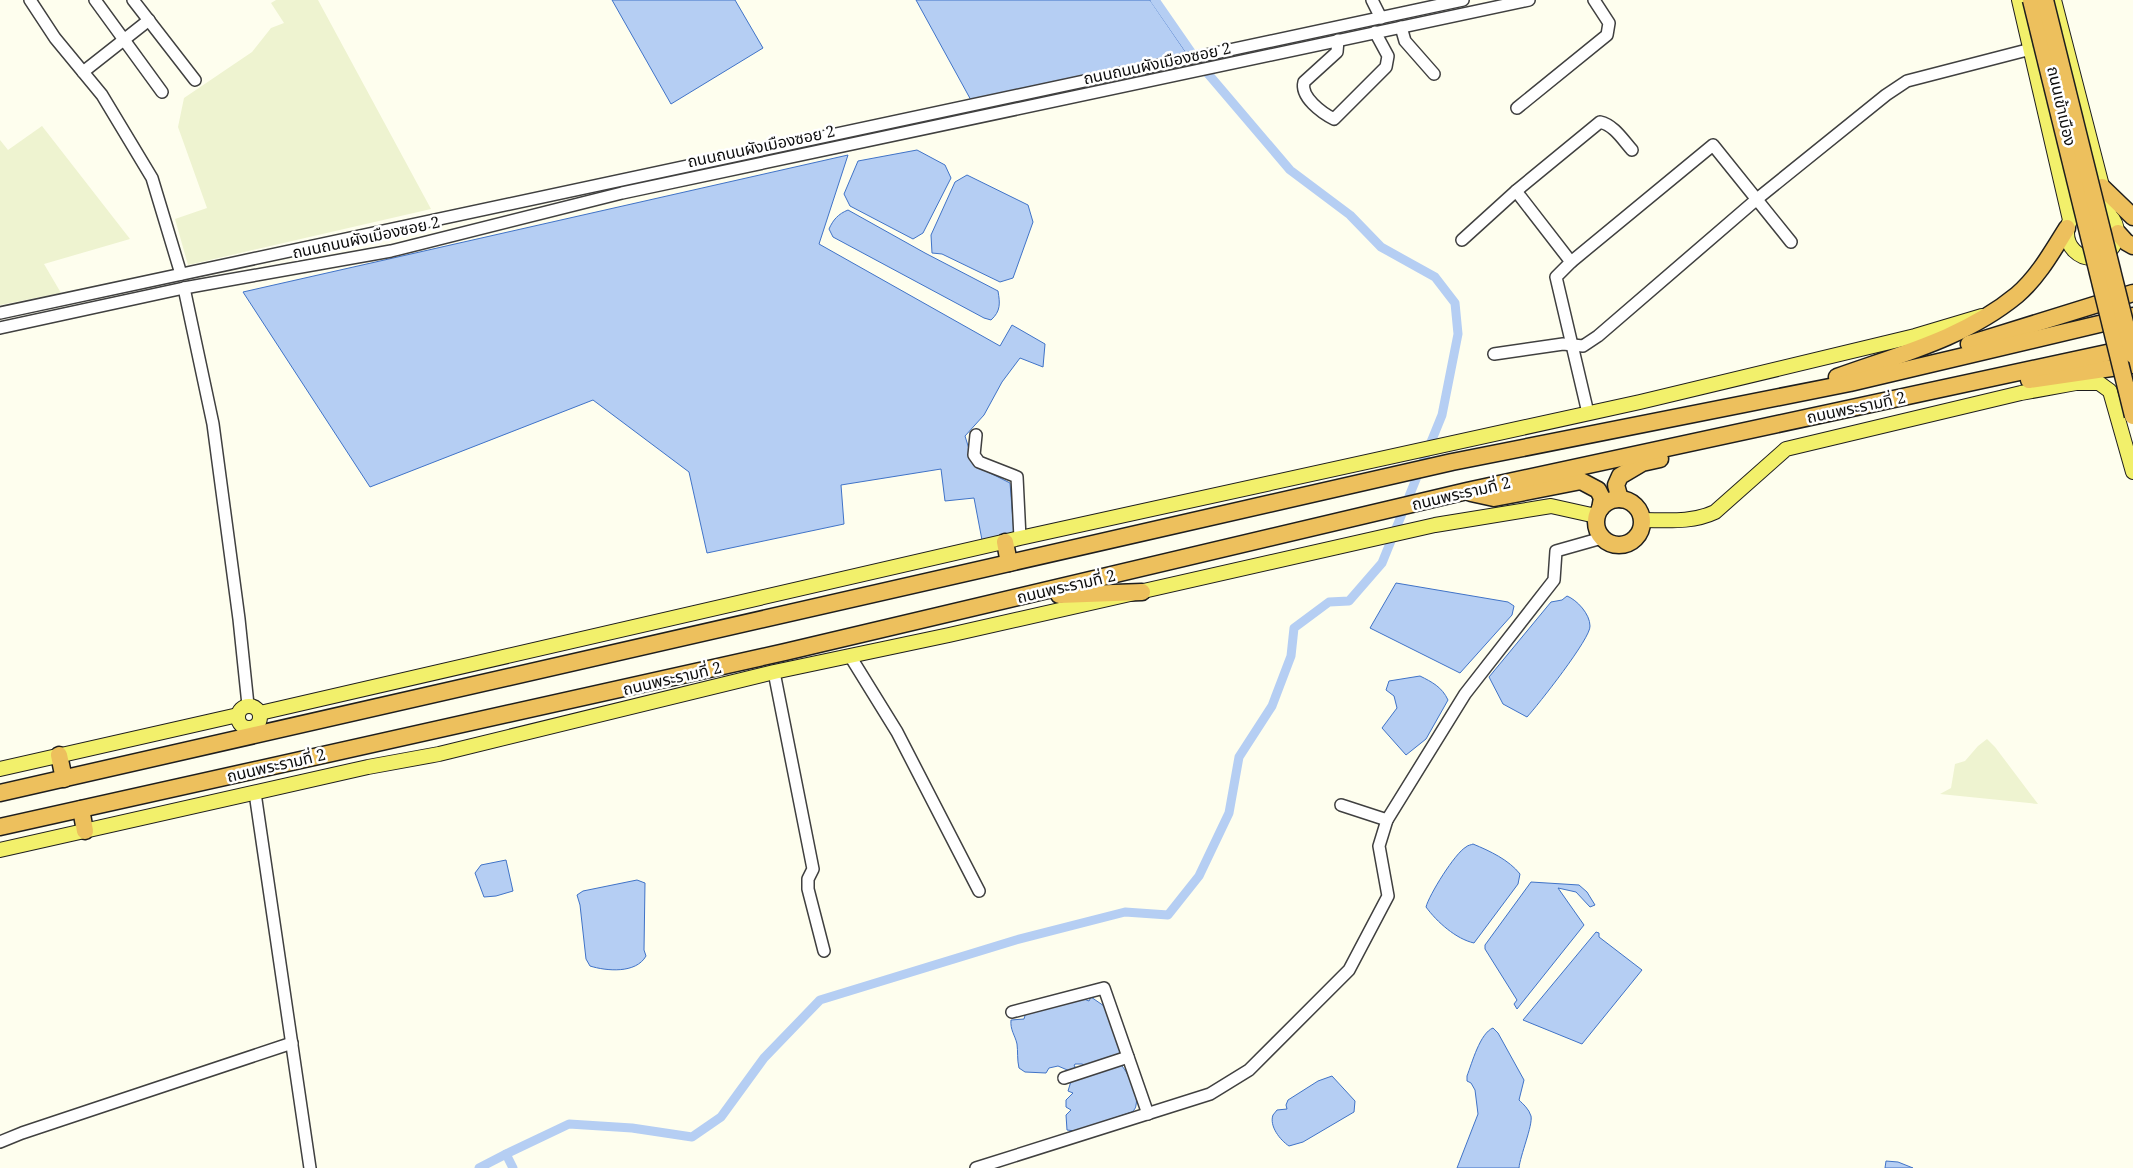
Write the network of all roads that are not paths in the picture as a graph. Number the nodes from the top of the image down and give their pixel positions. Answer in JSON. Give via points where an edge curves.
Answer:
{"nodes":[{"id":1,"x":30,"y":0,"type":"edge"},
{"id":2,"x":95,"y":0,"type":"edge"},
{"id":3,"x":133,"y":0,"type":"edge"},
{"id":4,"x":1372,"y":0,"type":"edge"},
{"id":5,"x":1463,"y":0,"type":"edge"},
{"id":6,"x":1530,"y":0,"type":"edge"},
{"id":7,"x":1594,"y":0,"type":"edge"},
{"id":8,"x":2019,"y":0,"type":"edge"},
{"id":9,"x":2031,"y":0,"type":"edge"},
{"id":10,"x":2045,"y":0,"type":"edge"},
{"id":11,"x":2054,"y":0,"type":"edge"},
{"id":12,"x":1380,"y":18,"type":"junction"},
{"id":13,"x":149,"y":20,"type":"junction"},
{"id":14,"x":1401,"y":27,"type":"junction"},
{"id":15,"x":1375,"y":32,"type":"junction"},
{"id":16,"x":123,"y":40,"type":"junction"},
{"id":17,"x":1338,"y":40,"type":"junction"},
{"id":18,"x":2031,"y":49,"type":"junction"},
{"id":19,"x":83,"y":72,"type":"junction"},
{"id":20,"x":1434,"y":74,"type":"dead end"},
{"id":21,"x":195,"y":80,"type":"dead end"},
{"id":22,"x":162,"y":92,"type":"dead end"},
{"id":23,"x":1517,"y":108,"type":"dead end"},
{"id":24,"x":1632,"y":150,"type":"dead end"},
{"id":25,"x":2102,"y":187,"type":"junction"},
{"id":26,"x":572,"y":191,"type":"junction"},
{"id":27,"x":1516,"y":191,"type":"junction"},
{"id":28,"x":1757,"y":199,"type":"junction"},
{"id":29,"x":576,"y":204,"type":"junction"},
{"id":30,"x":2109,"y":213,"type":"junction"},
{"id":31,"x":2133,"y":217,"type":"edge"},
{"id":32,"x":2069,"y":224,"type":"junction"},
{"id":33,"x":2118,"y":234,"type":"junction"},
{"id":34,"x":1462,"y":240,"type":"dead end"},
{"id":35,"x":1791,"y":242,"type":"dead end"},
{"id":36,"x":2133,"y":246,"type":"edge"},
{"id":37,"x":2109,"y":253,"type":"junction"},
{"id":38,"x":2092,"y":259,"type":"junction"},
{"id":39,"x":1571,"y":262,"type":"junction"},
{"id":40,"x":181,"y":274,"type":"junction"},
{"id":41,"x":184,"y":288,"type":"junction"},
{"id":42,"x":2126,"y":295,"type":"edge"},
{"id":43,"x":2103,"y":301,"type":"junction"},
{"id":44,"x":0,"y":313,"type":"edge"},
{"id":45,"x":1990,"y":314,"type":"junction"},
{"id":46,"x":2133,"y":316,"type":"edge"},
{"id":47,"x":0,"y":328,"type":"edge"},
{"id":48,"x":1572,"y":346,"type":"junction"},
{"id":49,"x":2133,"y":347,"type":"edge"},
{"id":50,"x":1494,"y":354,"type":"dead end"},
{"id":51,"x":2133,"y":355,"type":"edge"},
{"id":52,"x":2133,"y":365,"type":"edge"},
{"id":53,"x":1850,"y":383,"type":"junction"},
{"id":54,"x":1948,"y":388,"type":"junction"},
{"id":55,"x":1783,"y":396,"type":"junction"},
{"id":56,"x":1856,"y":407,"type":"junction"},
{"id":57,"x":1588,"y":413,"type":"junction"},
{"id":58,"x":2133,"y":416,"type":"edge"},
{"id":59,"x":1759,"y":428,"type":"junction"},
{"id":60,"x":976,"y":434,"type":"dead end"},
{"id":61,"x":2133,"y":472,"type":"edge"},
{"id":62,"x":1466,"y":491,"type":"junction"},
{"id":63,"x":1620,"y":499,"type":"junction"},
{"id":64,"x":1598,"y":512,"type":"junction"},
{"id":65,"x":1642,"y":520,"type":"junction"},
{"id":66,"x":1602,"y":538,"type":"junction"},
{"id":67,"x":1012,"y":540,"type":"junction"},
{"id":68,"x":1009,"y":563,"type":"junction"},
{"id":69,"x":1142,"y":592,"type":"junction"},
{"id":70,"x":1017,"y":597,"type":"junction"},
{"id":71,"x":850,"y":656,"type":"junction"},
{"id":72,"x":774,"y":672,"type":"junction"},
{"id":73,"x":243,"y":710,"type":"junction"},
{"id":74,"x":257,"y":725,"type":"junction"},
{"id":75,"x":59,"y":755,"type":"junction"},
{"id":76,"x":0,"y":769,"type":"edge"},
{"id":77,"x":64,"y":779,"type":"junction"},
{"id":78,"x":255,"y":792,"type":"junction"},
{"id":79,"x":0,"y":793,"type":"edge"},
{"id":80,"x":1340,"y":805,"type":"dead end"},
{"id":81,"x":82,"y":809,"type":"junction"},
{"id":82,"x":1387,"y":820,"type":"junction"},
{"id":83,"x":0,"y":827,"type":"edge"},
{"id":84,"x":85,"y":831,"type":"junction"},
{"id":85,"x":0,"y":850,"type":"edge"},
{"id":86,"x":979,"y":891,"type":"dead end"},
{"id":87,"x":824,"y":951,"type":"dead end"},
{"id":88,"x":1012,"y":1012,"type":"dead end"},
{"id":89,"x":292,"y":1043,"type":"junction"},
{"id":90,"x":1128,"y":1057,"type":"junction"},
{"id":91,"x":1064,"y":1078,"type":"dead end"},
{"id":92,"x":1148,"y":1114,"type":"junction"},
{"id":93,"x":0,"y":1142,"type":"edge"},
{"id":94,"x":310,"y":1168,"type":"edge"},
{"id":95,"x":976,"y":1168,"type":"edge"}],
"edges":[{"from":1,"to":19,"type":"street"},
{"from":2,"to":16,"type":"street"},
{"from":3,"to":13,"type":"street"},
{"from":4,"to":12,"type":"street"},
{"from":5,"to":12,"type":"street","name":"ถนนถนนผังเมืองซอย 2"},
{"from":6,"to":14,"type":"street","name":"ถนนถนนผังเมืองซอย 2"},
{"from":7,"to":23,"type":"street","via":[[1609,23],[1607,34]]},
{"from":8,"to":18,"type":"main road","name":"ถนนเข้าเมือง"},
{"from":9,"to":58,"type":"highway","bridge":true},
{"from":10,"to":51,"type":"highway","bridge":true},
{"from":11,"to":25,"type":"main road","name":"ถนนเข้าเมือง"},
{"from":12,"to":26,"type":"street","name":"ถนนถนนผังเมืองซอย 2"},
{"from":13,"to":16,"type":"street"},
{"from":13,"to":21,"type":"street"},
{"from":14,"to":15,"type":"street","name":"ถนนถนนผังเมืองซอย 2"},
{"from":14,"to":20,"type":"street","via":[[1405,41]]},
{"from":15,"to":17,"type":"street","name":"ถนนถนนผังเมืองซอย 2"},
{"from":15,"to":17,"type":"street","via":[[1388,56],[1386,68],[1334,119],[1325,115],[1306,96],[1303,87],[1304,82],[1337,52]]},
{"from":16,"to":19,"type":"street"},
{"from":16,"to":22,"type":"street"},
{"from":17,"to":29,"type":"street","name":"ถนนถนนผังเมืองซอย 2"},
{"from":18,"to":28,"type":"street","via":[[1908,80]]},
{"from":18,"to":32,"type":"main road","name":"ถนนเข้าเมือง"},
{"from":19,"to":40,"type":"street","via":[[102,95],[152,178]]},
{"from":24,"to":27,"type":"street","via":[[1612,128],[1600,122]]},
{"from":25,"to":30,"type":"main road","name":"ถนนเข้าเมือง"},
{"from":25,"to":31,"type":"highway"},
{"from":26,"to":29,"type":"street"},
{"from":26,"to":40,"type":"street","name":"ถนนถนนผังเมืองซอย 2"},
{"from":27,"to":34,"type":"street"},
{"from":27,"to":39,"type":"street"},
{"from":28,"to":35,"type":"street"},
{"from":28,"to":39,"type":"street","via":[[1713,145]]},
{"from":28,"to":48,"type":"street","via":[[1598,336],[1583,346]]},
{"from":29,"to":41,"type":"street","name":"ถนนถนนผังเมืองซอย 2","via":[[391,251]]},
{"from":30,"to":32,"type":"main road","via":[[2103,209],[2088,208],[2075,214]]},
{"from":30,"to":33,"type":"main road","name":"ถนนเข้าเมือง","via":[[2115,220]]},
{"from":32,"to":38,"type":"main road","name":"ถนนเข้าเมือง","via":[[2067,237],[2070,246]]},
{"from":32,"to":45,"type":"highway","via":[[2042,268],[2017,295]]},
{"from":33,"to":36,"type":"highway"},
{"from":33,"to":37,"type":"main road"},
{"from":37,"to":38,"type":"main road"},
{"from":37,"to":42,"type":"highway"},
{"from":38,"to":43,"type":"highway"},
{"from":39,"to":48,"type":"street","via":[[1556,276]]},
{"from":40,"to":44,"type":"street","name":"ถนนถนนผังเมืองซอย 2"},
{"from":41,"to":47,"type":"street","name":"ถนนถนนผังเมืองซอย 2"},
{"from":41,"to":73,"type":"street","via":[[213,424],[239,619]]},
{"from":42,"to":43,"type":"highway"},
{"from":43,"to":53,"type":"highway"},
{"from":45,"to":55,"type":"highway","via":[[1954,335]]},
{"from":45,"to":57,"type":"main road","name":"ถนนพระรามที่ 2","via":[[1838,355]]},
{"from":46,"to":53,"type":"highway","name":"ถนนพระรามที่ 2"},
{"from":48,"to":50,"type":"street","via":[[1563,344]]},
{"from":48,"to":57,"type":"street"},
{"from":49,"to":54,"type":"highway","name":"ถนนพระรามที่ 2"},
{"from":52,"to":54,"type":"highway","via":[[2007,384]]},
{"from":53,"to":55,"type":"highway","name":"ถนนพระรามที่ 2"},
{"from":53,"to":56,"type":"highway"},
{"from":54,"to":56,"type":"highway","name":"ถนนพระรามที่ 2"},
{"from":55,"to":68,"type":"highway","name":"ถนนพระรามที่ 2","via":[[1452,462]]},
{"from":56,"to":59,"type":"highway","name":"ถนนพระรามที่ 2"},
{"from":57,"to":67,"type":"main road","name":"ถนนพระรามที่ 2"},
{"from":59,"to":62,"type":"highway","name":"ถนนพระรามที่ 2"},
{"from":59,"to":63,"type":"highway","via":[[1714,446],[1642,463],[1620,476],[1616,485]]},
{"from":60,"to":67,"type":"street","via":[[974,455],[979,462],[1017,477]]},
{"from":61,"to":65,"type":"main road","name":"ถนนพระรามที่ 2","via":[[2110,391],[2099,383],[2076,383],[1786,449],[1715,512],[1705,517],[1678,521]]},
{"from":62,"to":64,"type":"highway","via":[[1494,498],[1581,481],[1598,490],[1602,498]]},
{"from":62,"to":70,"type":"highway","name":"ถนนพระรามที่ 2"},
{"from":63,"to":64,"type":"highway","via":[[1605,503]]},
{"from":63,"to":65,"type":"highway","via":[[1635,506]]},
{"from":64,"to":66,"type":"highway","via":[[1598,532]]},
{"from":64,"to":69,"type":"main road","name":"ถนนพระรามที่ 2","via":[[1551,506],[1486,516]]},
{"from":65,"to":66,"type":"highway","via":[[1638,535],[1632,541],[1617,545]]},
{"from":66,"to":82,"type":"street","via":[[1556,551],[1554,580],[1465,694]]},
{"from":67,"to":68,"type":"highway"},
{"from":67,"to":74,"type":"main road","name":"ถนนพระรามที่ 2","via":[[711,608]]},
{"from":68,"to":74,"type":"highway","name":"ถนนพระรามที่ 2"},
{"from":69,"to":70,"type":"highway"},
{"from":69,"to":71,"type":"main road","name":"ถนนพระรามที่ 2"},
{"from":70,"to":81,"type":"highway","name":"ถนนพระรามที่ 2"},
{"from":71,"to":72,"type":"main road","name":"ถนนพระรามที่ 2"},
{"from":71,"to":86,"type":"street","via":[[896,732]]},
{"from":72,"to":78,"type":"main road","name":"ถนนพระรามที่ 2","via":[[448,751]]},
{"from":72,"to":87,"type":"street","via":[[813,869],[808,889]]},
{"from":73,"to":74,"type":"main road","via":[[255,707]]},
{"from":73,"to":74,"type":"main road","via":[[241,725],[248,728]]},
{"from":73,"to":75,"type":"main road"},
{"from":74,"to":77,"type":"highway","name":"ถนนพระรามที่ 2"},
{"from":75,"to":76,"type":"main road"},
{"from":75,"to":77,"type":"highway"},
{"from":77,"to":79,"type":"highway","name":"ถนนพระรามที่ 2"},
{"from":78,"to":84,"type":"main road","name":"ถนนพระรามที่ 2"},
{"from":78,"to":89,"type":"street"},
{"from":80,"to":82,"type":"street"},
{"from":81,"to":83,"type":"highway","name":"ถนนพระรามที่ 2"},
{"from":81,"to":84,"type":"highway"},
{"from":82,"to":92,"type":"street","via":[[1379,846],[1388,896],[1348,970],[1249,1070],[1210,1094]]},
{"from":84,"to":85,"type":"main road","name":"ถนนพระรามที่ 2"},
{"from":88,"to":90,"type":"street","via":[[1104,988]]},
{"from":89,"to":93,"type":"street"},
{"from":89,"to":94,"type":"street"},
{"from":90,"to":91,"type":"street"},
{"from":90,"to":92,"type":"street"},
{"from":92,"to":95,"type":"street"}]}
